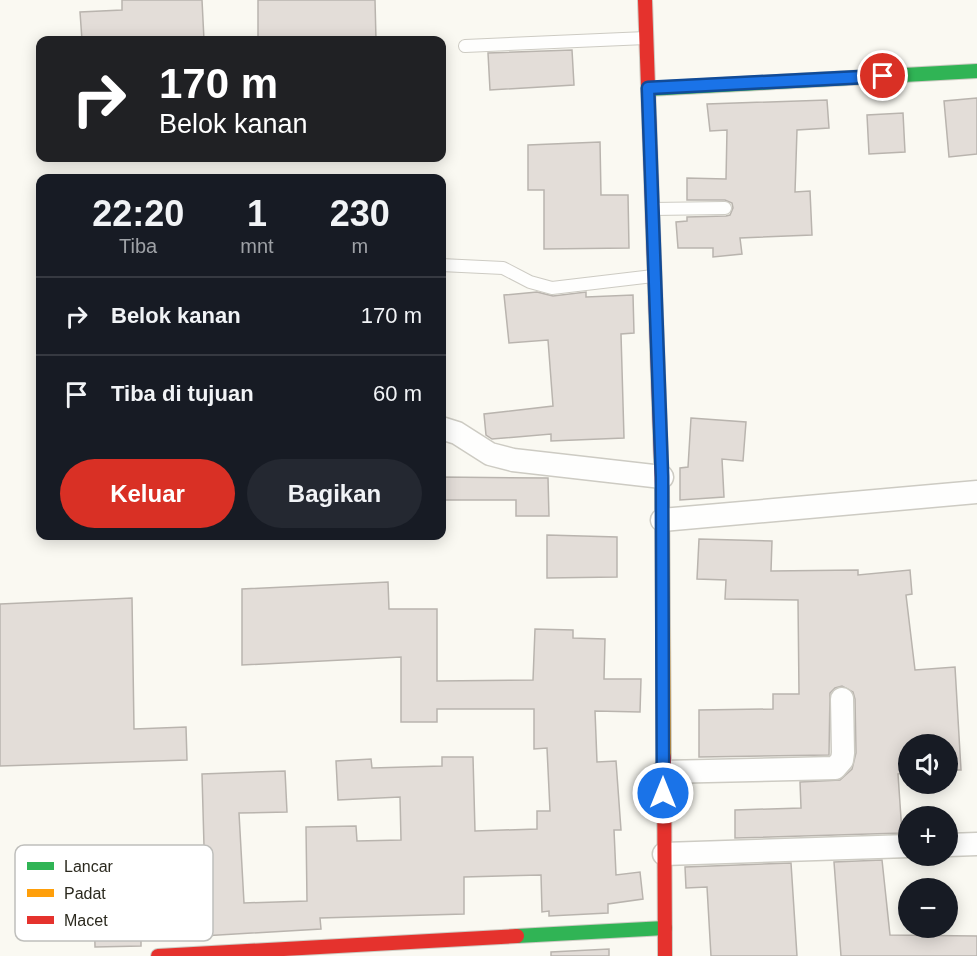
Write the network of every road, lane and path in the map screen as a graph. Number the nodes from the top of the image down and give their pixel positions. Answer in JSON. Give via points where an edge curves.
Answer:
{"nodes":[{"id":1,"x":645,"y":0,"type":"edge"},
{"id":2,"x":647,"y":38,"type":"junction"},
{"id":3,"x":465,"y":45,"type":"dead end"},
{"id":4,"x":977,"y":71,"type":"edge"},
{"id":5,"x":648,"y":88,"type":"junction"},
{"id":6,"x":725,"y":208,"type":"dead end"},
{"id":7,"x":652,"y":209,"type":"junction"},
{"id":8,"x":446,"y":265,"type":"edge"},
{"id":9,"x":653,"y":276,"type":"junction"},
{"id":10,"x":446,"y":430,"type":"edge"},
{"id":11,"x":662,"y":477,"type":"junction"},
{"id":12,"x":977,"y":492,"type":"edge"},
{"id":13,"x":662,"y":520,"type":"junction"},
{"id":14,"x":842,"y":699,"type":"dead end"},
{"id":15,"x":663,"y":772,"type":"junction"},
{"id":16,"x":977,"y":844,"type":"edge"},
{"id":17,"x":958,"y":845,"type":"edge"},
{"id":18,"x":898,"y":846,"type":"edge"},
{"id":19,"x":664,"y":854,"type":"junction"},
{"id":20,"x":665,"y":928,"type":"junction"},
{"id":21,"x":158,"y":956,"type":"edge"},
{"id":22,"x":665,"y":956,"type":"edge"}],
"edges":[{"from":1,"to":2,"type":"street"},
{"from":2,"to":3,"type":"lane"},
{"from":2,"to":5,"type":"street"},
{"from":4,"to":5,"type":"street"},
{"from":5,"to":7,"type":"street"},
{"from":6,"to":7,"type":"lane"},
{"from":7,"to":9,"type":"street"},
{"from":8,"to":9,"type":"lane","via":[[503,268],[552,288]]},
{"from":9,"to":11,"type":"street"},
{"from":10,"to":11,"type":"street","via":[[490,454],[513,460]]},
{"from":11,"to":13,"type":"street"},
{"from":12,"to":13,"type":"street"},
{"from":13,"to":15,"type":"street"},
{"from":14,"to":15,"type":"street","via":[[843,753],[835,768]]},
{"from":15,"to":19,"type":"street"},
{"from":16,"to":17,"type":"street"},
{"from":18,"to":19,"type":"street"},
{"from":19,"to":20,"type":"street"},
{"from":20,"to":21,"type":"street"},
{"from":20,"to":22,"type":"street"}]}
